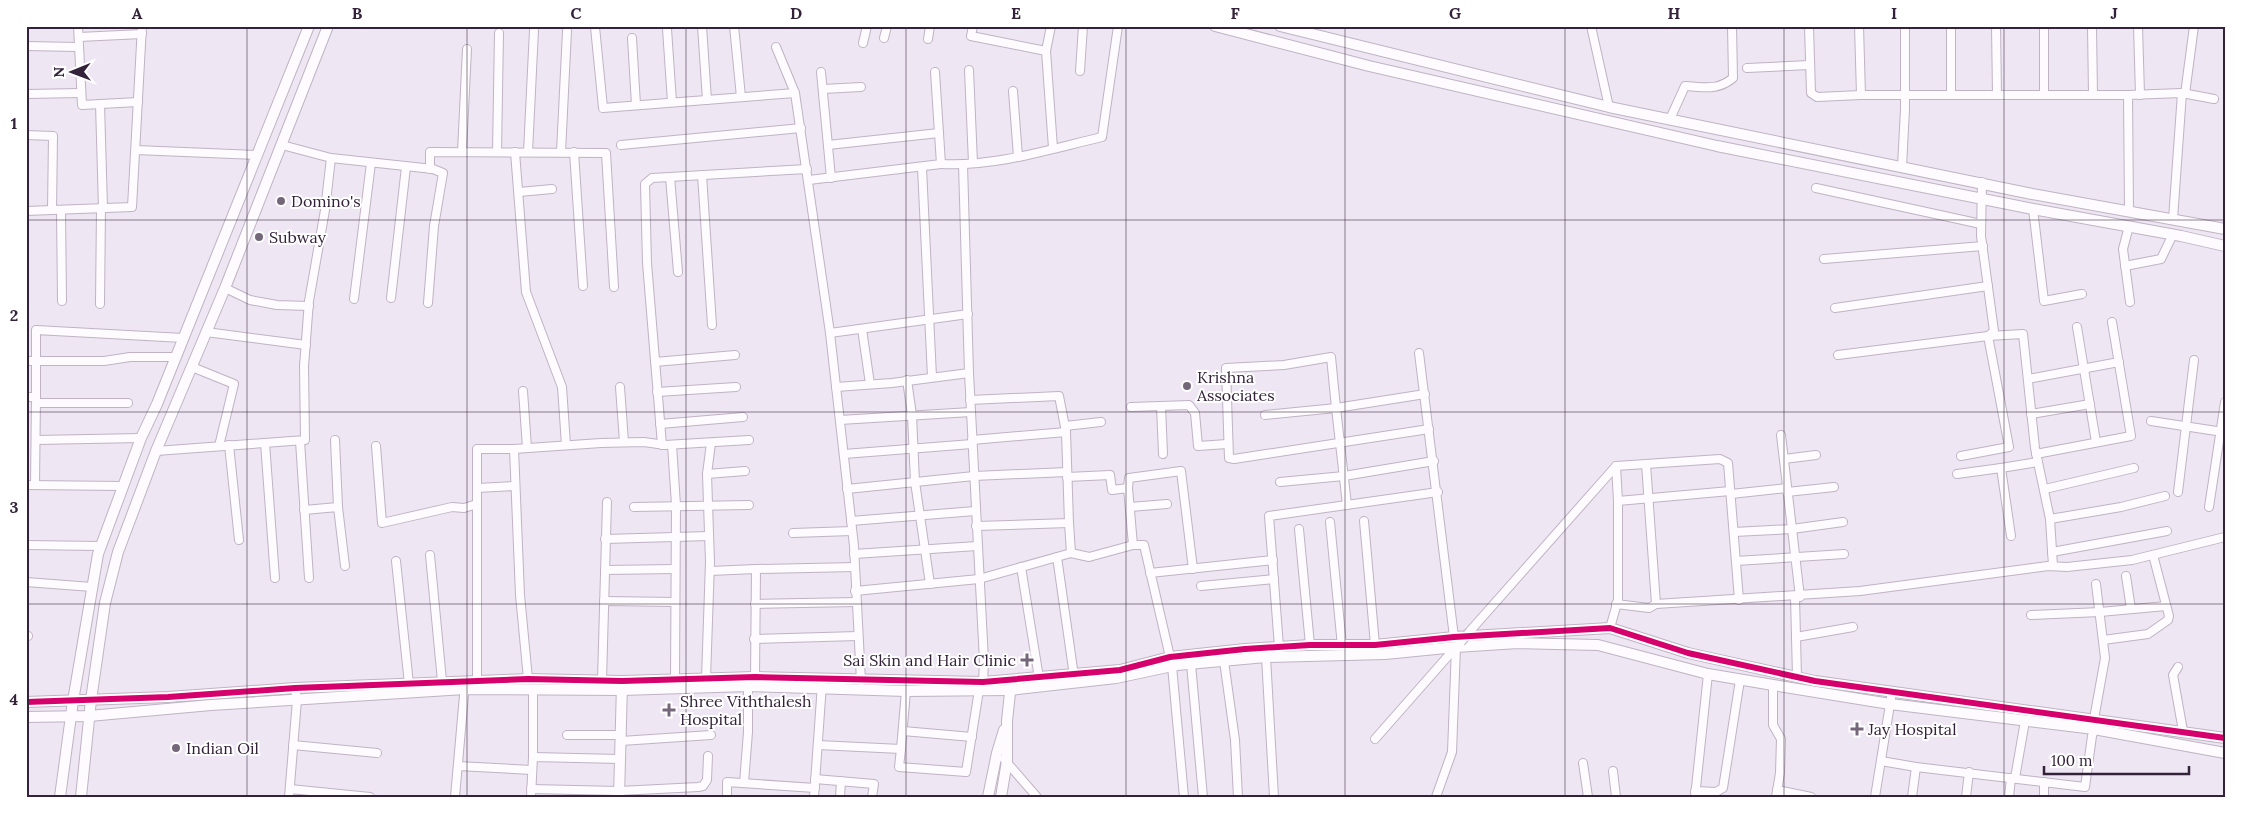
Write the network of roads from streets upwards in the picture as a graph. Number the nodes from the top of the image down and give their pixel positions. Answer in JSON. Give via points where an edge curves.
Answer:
{"nodes":[{"id":1,"x":78,"y":26,"type":"edge"},
{"id":2,"x":310,"y":26,"type":"edge"},
{"id":3,"x":328,"y":26,"type":"edge"},
{"id":4,"x":702,"y":26,"type":"edge"},
{"id":5,"x":734,"y":26,"type":"edge"},
{"id":6,"x":867,"y":26,"type":"edge"},
{"id":7,"x":887,"y":26,"type":"edge"},
{"id":8,"x":930,"y":26,"type":"edge"},
{"id":9,"x":973,"y":26,"type":"edge"},
{"id":10,"x":1051,"y":26,"type":"edge"},
{"id":11,"x":1083,"y":26,"type":"edge"},
{"id":12,"x":1118,"y":26,"type":"edge"},
{"id":13,"x":1215,"y":26,"type":"edge"},
{"id":14,"x":1280,"y":26,"type":"edge"},
{"id":15,"x":1592,"y":26,"type":"edge"},
{"id":16,"x":1732,"y":26,"type":"edge"},
{"id":17,"x":1809,"y":26,"type":"edge"},
{"id":18,"x":1859,"y":26,"type":"edge"},
{"id":19,"x":1905,"y":26,"type":"edge"},
{"id":20,"x":1951,"y":26,"type":"edge"},
{"id":21,"x":1996,"y":26,"type":"edge"},
{"id":22,"x":2044,"y":26,"type":"edge"},
{"id":23,"x":2092,"y":26,"type":"edge"},
{"id":24,"x":2138,"y":26,"type":"edge"},
{"id":25,"x":2194,"y":26,"type":"edge"},
{"id":26,"x":595,"y":27,"type":"edge"},
{"id":27,"x":667,"y":29,"type":"dead end"},
{"id":28,"x":142,"y":30,"type":"edge"},
{"id":29,"x":534,"y":30,"type":"dead end"},
{"id":30,"x":566,"y":31,"type":"dead end"},
{"id":31,"x":499,"y":33,"type":"dead end"},
{"id":32,"x":79,"y":36,"type":"junction"},
{"id":33,"x":632,"y":38,"type":"dead end"},
{"id":34,"x":884,"y":38,"type":"dead end"},
{"id":35,"x":928,"y":39,"type":"dead end"},
{"id":36,"x":863,"y":43,"type":"dead end"},
{"id":37,"x":26,"y":46,"type":"edge"},
{"id":38,"x":78,"y":47,"type":"junction"},
{"id":39,"x":776,"y":47,"type":"dead end"},
{"id":40,"x":467,"y":49,"type":"dead end"},
{"id":41,"x":1046,"y":51,"type":"junction"},
{"id":42,"x":1809,"y":65,"type":"junction"},
{"id":43,"x":1747,"y":68,"type":"dead end"},
{"id":44,"x":969,"y":70,"type":"dead end"},
{"id":45,"x":1080,"y":71,"type":"dead end"},
{"id":46,"x":821,"y":72,"type":"dead end"},
{"id":47,"x":935,"y":72,"type":"dead end"},
{"id":48,"x":861,"y":87,"type":"dead end"},
{"id":49,"x":822,"y":89,"type":"junction"},
{"id":50,"x":1013,"y":91,"type":"dead end"},
{"id":51,"x":81,"y":93,"type":"junction"},
{"id":52,"x":795,"y":93,"type":"junction"},
{"id":53,"x":2184,"y":93,"type":"junction"},
{"id":54,"x":26,"y":94,"type":"edge"},
{"id":55,"x":2140,"y":94,"type":"junction"},
{"id":56,"x":1861,"y":95,"type":"junction"},
{"id":57,"x":1906,"y":95,"type":"junction"},
{"id":58,"x":1951,"y":95,"type":"junction"},
{"id":59,"x":1997,"y":95,"type":"junction"},
{"id":60,"x":2044,"y":95,"type":"junction"},
{"id":61,"x":2093,"y":95,"type":"junction"},
{"id":62,"x":2128,"y":95,"type":"junction"},
{"id":63,"x":741,"y":97,"type":"junction"},
{"id":64,"x":2214,"y":99,"type":"dead end"},
{"id":65,"x":708,"y":100,"type":"junction"},
{"id":66,"x":138,"y":102,"type":"junction"},
{"id":67,"x":672,"y":102,"type":"junction"},
{"id":68,"x":100,"y":104,"type":"junction"},
{"id":69,"x":636,"y":105,"type":"junction"},
{"id":70,"x":1609,"y":107,"type":"junction"},
{"id":71,"x":1670,"y":119,"type":"junction"},
{"id":72,"x":801,"y":128,"type":"junction"},
{"id":73,"x":939,"y":132,"type":"junction"},
{"id":74,"x":26,"y":135,"type":"edge"},
{"id":75,"x":282,"y":145,"type":"junction"},
{"id":76,"x":622,"y":145,"type":"dead end"},
{"id":77,"x":828,"y":145,"type":"junction"},
{"id":78,"x":1053,"y":148,"type":"junction"},
{"id":79,"x":136,"y":150,"type":"junction"},
{"id":80,"x":462,"y":152,"type":"junction"},
{"id":81,"x":497,"y":152,"type":"junction"},
{"id":82,"x":516,"y":152,"type":"junction"},
{"id":83,"x":528,"y":152,"type":"junction"},
{"id":84,"x":561,"y":152,"type":"junction"},
{"id":85,"x":574,"y":152,"type":"junction"},
{"id":86,"x":257,"y":155,"type":"junction"},
{"id":87,"x":1018,"y":157,"type":"junction"},
{"id":88,"x":331,"y":158,"type":"junction"},
{"id":89,"x":371,"y":163,"type":"junction"},
{"id":90,"x":973,"y":163,"type":"junction"},
{"id":91,"x":941,"y":164,"type":"junction"},
{"id":92,"x":963,"y":164,"type":"junction"},
{"id":93,"x":406,"y":166,"type":"junction"},
{"id":94,"x":1902,"y":167,"type":"junction"},
{"id":95,"x":922,"y":168,"type":"junction"},
{"id":96,"x":430,"y":169,"type":"junction"},
{"id":97,"x":807,"y":169,"type":"junction"},
{"id":98,"x":702,"y":175,"type":"junction"},
{"id":99,"x":670,"y":177,"type":"junction"},
{"id":100,"x":831,"y":178,"type":"junction"},
{"id":101,"x":808,"y":180,"type":"junction"},
{"id":102,"x":1982,"y":182,"type":"junction"},
{"id":103,"x":1816,"y":188,"type":"dead end"},
{"id":104,"x":552,"y":189,"type":"dead end"},
{"id":105,"x":519,"y":192,"type":"junction"},
{"id":106,"x":1982,"y":199,"type":"junction"},
{"id":107,"x":102,"y":208,"type":"junction"},
{"id":108,"x":2033,"y":209,"type":"junction"},
{"id":109,"x":52,"y":210,"type":"junction"},
{"id":110,"x":61,"y":210,"type":"junction"},
{"id":111,"x":26,"y":211,"type":"edge"},
{"id":112,"x":2129,"y":212,"type":"junction"},
{"id":113,"x":2173,"y":219,"type":"junction"},
{"id":114,"x":1981,"y":224,"type":"junction"},
{"id":115,"x":2129,"y":226,"type":"junction"},
{"id":116,"x":2225,"y":229,"type":"edge"},
{"id":117,"x":2173,"y":234,"type":"junction"},
{"id":118,"x":1983,"y":246,"type":"junction"},
{"id":119,"x":2225,"y":246,"type":"edge"},
{"id":120,"x":1824,"y":259,"type":"dead end"},
{"id":121,"x":2125,"y":266,"type":"junction"},
{"id":122,"x":678,"y":272,"type":"dead end"},
{"id":123,"x":583,"y":286,"type":"dead end"},
{"id":124,"x":1988,"y":286,"type":"junction"},
{"id":125,"x":614,"y":287,"type":"dead end"},
{"id":126,"x":225,"y":288,"type":"junction"},
{"id":127,"x":2082,"y":294,"type":"dead end"},
{"id":128,"x":391,"y":298,"type":"dead end"},
{"id":129,"x":354,"y":299,"type":"dead end"},
{"id":130,"x":62,"y":301,"type":"dead end"},
{"id":131,"x":2130,"y":302,"type":"dead end"},
{"id":132,"x":428,"y":303,"type":"dead end"},
{"id":133,"x":100,"y":304,"type":"dead end"},
{"id":134,"x":309,"y":306,"type":"junction"},
{"id":135,"x":1835,"y":308,"type":"dead end"},
{"id":136,"x":968,"y":314,"type":"junction"},
{"id":137,"x":928,"y":320,"type":"junction"},
{"id":138,"x":2112,"y":322,"type":"dead end"},
{"id":139,"x":712,"y":325,"type":"dead end"},
{"id":140,"x":2077,"y":327,"type":"dead end"},
{"id":141,"x":862,"y":329,"type":"junction"},
{"id":142,"x":26,"y":330,"type":"edge"},
{"id":143,"x":36,"y":330,"type":"junction"},
{"id":144,"x":206,"y":332,"type":"junction"},
{"id":145,"x":830,"y":334,"type":"junction"},
{"id":146,"x":1988,"y":336,"type":"junction"},
{"id":147,"x":183,"y":338,"type":"junction"},
{"id":148,"x":306,"y":345,"type":"junction"},
{"id":149,"x":1419,"y":353,"type":"dead end"},
{"id":150,"x":735,"y":355,"type":"dead end"},
{"id":151,"x":1838,"y":355,"type":"dead end"},
{"id":152,"x":174,"y":357,"type":"junction"},
{"id":153,"x":2194,"y":360,"type":"dead end"},
{"id":154,"x":26,"y":361,"type":"edge"},
{"id":155,"x":36,"y":362,"type":"junction"},
{"id":156,"x":655,"y":362,"type":"junction"},
{"id":157,"x":2118,"y":362,"type":"junction"},
{"id":158,"x":192,"y":367,"type":"junction"},
{"id":159,"x":2084,"y":368,"type":"junction"},
{"id":160,"x":969,"y":373,"type":"junction"},
{"id":161,"x":932,"y":377,"type":"junction"},
{"id":162,"x":2028,"y":378,"type":"junction"},
{"id":163,"x":907,"y":380,"type":"junction"},
{"id":164,"x":870,"y":384,"type":"junction"},
{"id":165,"x":620,"y":386,"type":"dead end"},
{"id":166,"x":736,"y":387,"type":"dead end"},
{"id":167,"x":836,"y":387,"type":"junction"},
{"id":168,"x":523,"y":391,"type":"dead end"},
{"id":169,"x":657,"y":392,"type":"junction"},
{"id":170,"x":1424,"y":394,"type":"junction"},
{"id":171,"x":26,"y":396,"type":"edge"},
{"id":172,"x":36,"y":400,"type":"junction"},
{"id":173,"x":970,"y":400,"type":"junction"},
{"id":174,"x":2225,"y":402,"type":"edge"},
{"id":175,"x":128,"y":404,"type":"dead end"},
{"id":176,"x":2090,"y":404,"type":"junction"},
{"id":177,"x":1161,"y":406,"type":"junction"},
{"id":178,"x":1131,"y":407,"type":"dead end"},
{"id":179,"x":1336,"y":408,"type":"junction"},
{"id":180,"x":971,"y":412,"type":"junction"},
{"id":181,"x":2031,"y":414,"type":"junction"},
{"id":182,"x":912,"y":415,"type":"junction"},
{"id":183,"x":1265,"y":415,"type":"dead end"},
{"id":184,"x":743,"y":417,"type":"dead end"},
{"id":185,"x":840,"y":420,"type":"junction"},
{"id":186,"x":1101,"y":422,"type":"dead end"},
{"id":187,"x":2151,"y":422,"type":"dead end"},
{"id":188,"x":660,"y":424,"type":"junction"},
{"id":189,"x":2184,"y":426,"type":"junction"},
{"id":190,"x":1065,"y":429,"type":"junction"},
{"id":191,"x":1429,"y":429,"type":"junction"},
{"id":192,"x":2222,"y":432,"type":"edge"},
{"id":193,"x":26,"y":435,"type":"edge"},
{"id":194,"x":1781,"y":435,"type":"dead end"},
{"id":195,"x":36,"y":437,"type":"junction"},
{"id":196,"x":142,"y":438,"type":"junction"},
{"id":197,"x":335,"y":440,"type":"dead end"},
{"id":198,"x":749,"y":440,"type":"dead end"},
{"id":199,"x":300,"y":441,"type":"junction"},
{"id":200,"x":1340,"y":441,"type":"junction"},
{"id":201,"x":624,"y":442,"type":"junction"},
{"id":202,"x":972,"y":442,"type":"junction"},
{"id":203,"x":2096,"y":442,"type":"junction"},
{"id":204,"x":265,"y":443,"type":"junction"},
{"id":205,"x":711,"y":443,"type":"junction"},
{"id":206,"x":1227,"y":444,"type":"junction"},
{"id":207,"x":229,"y":445,"type":"junction"},
{"id":208,"x":566,"y":445,"type":"junction"},
{"id":209,"x":662,"y":445,"type":"junction"},
{"id":210,"x":672,"y":445,"type":"junction"},
{"id":211,"x":219,"y":446,"type":"junction"},
{"id":212,"x":376,"y":446,"type":"dead end"},
{"id":213,"x":527,"y":448,"type":"junction"},
{"id":214,"x":514,"y":449,"type":"junction"},
{"id":215,"x":913,"y":449,"type":"junction"},
{"id":216,"x":156,"y":451,"type":"junction"},
{"id":217,"x":844,"y":454,"type":"junction"},
{"id":218,"x":1163,"y":454,"type":"dead end"},
{"id":219,"x":1816,"y":455,"type":"dead end"},
{"id":220,"x":1961,"y":456,"type":"dead end"},
{"id":221,"x":2037,"y":458,"type":"junction"},
{"id":222,"x":1784,"y":459,"type":"junction"},
{"id":223,"x":1434,"y":462,"type":"junction"},
{"id":224,"x":1646,"y":464,"type":"junction"},
{"id":225,"x":1616,"y":466,"type":"junction"},
{"id":226,"x":2001,"y":468,"type":"junction"},
{"id":227,"x":2134,"y":468,"type":"dead end"},
{"id":228,"x":746,"y":471,"type":"dead end"},
{"id":229,"x":707,"y":474,"type":"junction"},
{"id":230,"x":1067,"y":474,"type":"junction"},
{"id":231,"x":1957,"y":474,"type":"dead end"},
{"id":232,"x":974,"y":476,"type":"junction"},
{"id":233,"x":1344,"y":476,"type":"junction"},
{"id":234,"x":915,"y":482,"type":"junction"},
{"id":235,"x":1280,"y":482,"type":"dead end"},
{"id":236,"x":26,"y":485,"type":"edge"},
{"id":237,"x":35,"y":485,"type":"junction"},
{"id":238,"x":123,"y":486,"type":"junction"},
{"id":239,"x":515,"y":486,"type":"junction"},
{"id":240,"x":1834,"y":487,"type":"dead end"},
{"id":241,"x":477,"y":488,"type":"junction"},
{"id":242,"x":1128,"y":488,"type":"junction"},
{"id":243,"x":847,"y":489,"type":"junction"},
{"id":244,"x":2045,"y":489,"type":"junction"},
{"id":245,"x":1787,"y":490,"type":"junction"},
{"id":246,"x":1438,"y":492,"type":"junction"},
{"id":247,"x":1730,"y":492,"type":"junction"},
{"id":248,"x":2178,"y":492,"type":"dead end"},
{"id":249,"x":2165,"y":496,"type":"dead end"},
{"id":250,"x":1649,"y":500,"type":"junction"},
{"id":251,"x":1618,"y":501,"type":"junction"},
{"id":252,"x":607,"y":502,"type":"dead end"},
{"id":253,"x":477,"y":504,"type":"junction"},
{"id":254,"x":1167,"y":504,"type":"dead end"},
{"id":255,"x":676,"y":505,"type":"junction"},
{"id":256,"x":707,"y":505,"type":"junction"},
{"id":257,"x":749,"y":505,"type":"dead end"},
{"id":258,"x":1347,"y":505,"type":"junction"},
{"id":259,"x":338,"y":507,"type":"junction"},
{"id":260,"x":634,"y":507,"type":"dead end"},
{"id":261,"x":1130,"y":507,"type":"junction"},
{"id":262,"x":2209,"y":507,"type":"dead end"},
{"id":263,"x":304,"y":510,"type":"junction"},
{"id":264,"x":975,"y":511,"type":"junction"},
{"id":265,"x":919,"y":515,"type":"junction"},
{"id":266,"x":2050,"y":518,"type":"junction"},
{"id":267,"x":851,"y":521,"type":"junction"},
{"id":268,"x":1364,"y":521,"type":"dead end"},
{"id":269,"x":1330,"y":522,"type":"dead end"},
{"id":270,"x":1843,"y":522,"type":"dead end"},
{"id":271,"x":1069,"y":523,"type":"junction"},
{"id":272,"x":976,"y":526,"type":"junction"},
{"id":273,"x":1299,"y":529,"type":"dead end"},
{"id":274,"x":1792,"y":530,"type":"junction"},
{"id":275,"x":852,"y":531,"type":"junction"},
{"id":276,"x":2167,"y":531,"type":"dead end"},
{"id":277,"x":1734,"y":532,"type":"junction"},
{"id":278,"x":794,"y":533,"type":"dead end"},
{"id":279,"x":708,"y":536,"type":"junction"},
{"id":280,"x":2011,"y":536,"type":"dead end"},
{"id":281,"x":2225,"y":537,"type":"edge"},
{"id":282,"x":676,"y":538,"type":"junction"},
{"id":283,"x":606,"y":539,"type":"junction"},
{"id":284,"x":239,"y":540,"type":"dead end"},
{"id":285,"x":26,"y":545,"type":"edge"},
{"id":286,"x":1133,"y":545,"type":"junction"},
{"id":287,"x":100,"y":546,"type":"junction"},
{"id":288,"x":977,"y":546,"type":"junction"},
{"id":289,"x":925,"y":550,"type":"junction"},
{"id":290,"x":2052,"y":552,"type":"junction"},
{"id":291,"x":1071,"y":553,"type":"junction"},
{"id":292,"x":854,"y":554,"type":"junction"},
{"id":293,"x":1844,"y":554,"type":"dead end"},
{"id":294,"x":430,"y":555,"type":"dead end"},
{"id":295,"x":2153,"y":555,"type":"junction"},
{"id":296,"x":1057,"y":557,"type":"junction"},
{"id":297,"x":1796,"y":558,"type":"junction"},
{"id":298,"x":1273,"y":560,"type":"junction"},
{"id":299,"x":396,"y":561,"type":"dead end"},
{"id":300,"x":1736,"y":561,"type":"junction"},
{"id":301,"x":344,"y":566,"type":"dead end"},
{"id":302,"x":2053,"y":566,"type":"junction"},
{"id":303,"x":855,"y":567,"type":"junction"},
{"id":304,"x":1021,"y":567,"type":"junction"},
{"id":305,"x":756,"y":568,"type":"junction"},
{"id":306,"x":676,"y":569,"type":"junction"},
{"id":307,"x":1193,"y":569,"type":"junction"},
{"id":308,"x":605,"y":570,"type":"junction"},
{"id":309,"x":710,"y":571,"type":"junction"},
{"id":310,"x":1150,"y":573,"type":"junction"},
{"id":311,"x":2126,"y":576,"type":"dead end"},
{"id":312,"x":275,"y":578,"type":"dead end"},
{"id":313,"x":309,"y":578,"type":"dead end"},
{"id":314,"x":979,"y":579,"type":"junction"},
{"id":315,"x":1274,"y":579,"type":"junction"},
{"id":316,"x":26,"y":582,"type":"edge"},
{"id":317,"x":930,"y":584,"type":"junction"},
{"id":318,"x":2096,"y":584,"type":"dead end"},
{"id":319,"x":92,"y":586,"type":"junction"},
{"id":320,"x":1201,"y":586,"type":"dead end"},
{"id":321,"x":855,"y":590,"type":"junction"},
{"id":322,"x":1797,"y":597,"type":"junction"},
{"id":323,"x":1739,"y":600,"type":"junction"},
{"id":324,"x":604,"y":601,"type":"junction"},
{"id":325,"x":675,"y":602,"type":"junction"},
{"id":326,"x":856,"y":602,"type":"junction"},
{"id":327,"x":755,"y":604,"type":"junction"},
{"id":328,"x":1616,"y":604,"type":"junction"},
{"id":329,"x":1656,"y":604,"type":"junction"},
{"id":330,"x":2166,"y":606,"type":"junction"},
{"id":331,"x":2131,"y":609,"type":"junction"},
{"id":332,"x":2100,"y":612,"type":"junction"},
{"id":333,"x":2031,"y":615,"type":"dead end"},
{"id":334,"x":1853,"y":627,"type":"dead end"},
{"id":335,"x":1610,"y":628,"type":"junction"},
{"id":336,"x":858,"y":636,"type":"junction"},
{"id":337,"x":1796,"y":637,"type":"junction"},
{"id":338,"x":754,"y":639,"type":"junction"},
{"id":339,"x":2103,"y":640,"type":"junction"},
{"id":340,"x":1457,"y":642,"type":"junction"},
{"id":341,"x":1310,"y":645,"type":"junction"},
{"id":342,"x":1375,"y":645,"type":"junction"},
{"id":343,"x":1342,"y":646,"type":"junction"},
{"id":344,"x":1279,"y":647,"type":"junction"},
{"id":345,"x":1266,"y":657,"type":"junction"},
{"id":346,"x":1171,"y":661,"type":"junction"},
{"id":347,"x":1224,"y":661,"type":"junction"},
{"id":348,"x":1191,"y":664,"type":"junction"},
{"id":349,"x":2178,"y":666,"type":"dead end"},
{"id":350,"x":1708,"y":674,"type":"junction"},
{"id":351,"x":1074,"y":676,"type":"junction"},
{"id":352,"x":1797,"y":677,"type":"junction"},
{"id":353,"x":706,"y":678,"type":"junction"},
{"id":354,"x":1040,"y":678,"type":"junction"},
{"id":355,"x":528,"y":679,"type":"junction"},
{"id":356,"x":477,"y":680,"type":"junction"},
{"id":357,"x":602,"y":680,"type":"junction"},
{"id":358,"x":675,"y":680,"type":"junction"},
{"id":359,"x":1740,"y":680,"type":"junction"},
{"id":360,"x":442,"y":681,"type":"junction"},
{"id":361,"x":861,"y":681,"type":"junction"},
{"id":362,"x":751,"y":682,"type":"junction"},
{"id":363,"x":822,"y":683,"type":"junction"},
{"id":364,"x":409,"y":684,"type":"junction"},
{"id":365,"x":1011,"y":684,"type":"junction"},
{"id":366,"x":465,"y":685,"type":"junction"},
{"id":367,"x":1773,"y":685,"type":"junction"},
{"id":368,"x":622,"y":686,"type":"junction"},
{"id":369,"x":981,"y":686,"type":"junction"},
{"id":370,"x":295,"y":688,"type":"junction"},
{"id":371,"x":533,"y":690,"type":"junction"},
{"id":372,"x":906,"y":690,"type":"junction"},
{"id":373,"x":1892,"y":692,"type":"junction"},
{"id":374,"x":91,"y":700,"type":"junction"},
{"id":375,"x":296,"y":700,"type":"junction"},
{"id":376,"x":73,"y":701,"type":"junction"},
{"id":377,"x":26,"y":702,"type":"edge"},
{"id":378,"x":1890,"y":704,"type":"junction"},
{"id":379,"x":71,"y":716,"type":"junction"},
{"id":380,"x":89,"y":716,"type":"junction"},
{"id":381,"x":26,"y":717,"type":"edge"},
{"id":382,"x":2025,"y":720,"type":"junction"},
{"id":383,"x":1007,"y":721,"type":"junction"},
{"id":384,"x":2095,"y":723,"type":"junction"},
{"id":385,"x":903,"y":731,"type":"junction"},
{"id":386,"x":2183,"y":731,"type":"junction"},
{"id":387,"x":567,"y":735,"type":"dead end"},
{"id":388,"x":711,"y":735,"type":"dead end"},
{"id":389,"x":972,"y":737,"type":"junction"},
{"id":390,"x":621,"y":738,"type":"junction"},
{"id":391,"x":2225,"y":738,"type":"edge"},
{"id":392,"x":1375,"y":739,"type":"dead end"},
{"id":393,"x":293,"y":745,"type":"junction"},
{"id":394,"x":818,"y":745,"type":"junction"},
{"id":395,"x":902,"y":749,"type":"junction"},
{"id":396,"x":997,"y":752,"type":"junction"},
{"id":397,"x":377,"y":753,"type":"dead end"},
{"id":398,"x":2225,"y":753,"type":"edge"},
{"id":399,"x":708,"y":756,"type":"dead end"},
{"id":400,"x":533,"y":757,"type":"junction"},
{"id":401,"x":620,"y":759,"type":"junction"},
{"id":402,"x":1007,"y":761,"type":"junction"},
{"id":403,"x":1881,"y":761,"type":"junction"},
{"id":404,"x":1583,"y":763,"type":"dead end"},
{"id":405,"x":458,"y":766,"type":"junction"},
{"id":406,"x":1916,"y":768,"type":"junction"},
{"id":407,"x":532,"y":770,"type":"junction"},
{"id":408,"x":1613,"y":771,"type":"dead end"},
{"id":409,"x":1969,"y":772,"type":"junction"},
{"id":410,"x":2013,"y":778,"type":"junction"},
{"id":411,"x":815,"y":779,"type":"junction"},
{"id":412,"x":841,"y":781,"type":"junction"},
{"id":413,"x":2044,"y":782,"type":"junction"},
{"id":414,"x":744,"y":783,"type":"junction"},
{"id":415,"x":814,"y":792,"type":"edge"},
{"id":416,"x":290,"y":793,"type":"edge"},
{"id":417,"x":531,"y":793,"type":"edge"},
{"id":418,"x":1776,"y":793,"type":"edge"},
{"id":419,"x":619,"y":794,"type":"edge"},
{"id":420,"x":1695,"y":794,"type":"edge"},
{"id":421,"x":343,"y":796,"type":"edge"},
{"id":422,"x":60,"y":797,"type":"edge"},
{"id":423,"x":81,"y":797,"type":"edge"},
{"id":424,"x":370,"y":797,"type":"edge"},
{"id":425,"x":455,"y":797,"type":"edge"},
{"id":426,"x":726,"y":797,"type":"edge"},
{"id":427,"x":840,"y":797,"type":"edge"},
{"id":428,"x":872,"y":797,"type":"edge"},
{"id":429,"x":988,"y":797,"type":"edge"},
{"id":430,"x":1001,"y":797,"type":"edge"},
{"id":431,"x":1037,"y":797,"type":"edge"},
{"id":432,"x":1184,"y":797,"type":"edge"},
{"id":433,"x":1203,"y":797,"type":"edge"},
{"id":434,"x":1238,"y":797,"type":"edge"},
{"id":435,"x":1274,"y":797,"type":"edge"},
{"id":436,"x":1436,"y":797,"type":"edge"},
{"id":437,"x":1588,"y":797,"type":"edge"},
{"id":438,"x":1616,"y":797,"type":"edge"},
{"id":439,"x":1811,"y":797,"type":"edge"},
{"id":440,"x":1875,"y":797,"type":"edge"},
{"id":441,"x":1912,"y":797,"type":"edge"},
{"id":442,"x":1966,"y":797,"type":"edge"},
{"id":443,"x":2009,"y":797,"type":"edge"},
{"id":444,"x":2044,"y":797,"type":"edge"}],
"edges":[{"from":1,"to":32,"type":"street"},
{"from":2,"to":86,"type":"street"},
{"from":3,"to":75,"type":"street"},
{"from":4,"to":65,"type":"street"},
{"from":5,"to":63,"type":"street"},
{"from":6,"to":36,"type":"street"},
{"from":7,"to":34,"type":"street"},
{"from":8,"to":35,"type":"street"},
{"from":9,"to":41,"type":"street","via":[[970,36]]},
{"from":10,"to":41,"type":"street"},
{"from":11,"to":45,"type":"street"},
{"from":12,"to":78,"type":"street","via":[[1102,137]]},
{"from":13,"to":106,"type":"street","via":[[1362,64],[1710,144]]},
{"from":14,"to":70,"type":"street"},
{"from":15,"to":70,"type":"street"},
{"from":16,"to":71,"type":"street","via":[[1733,78],[1716,88],[1685,86]]},
{"from":17,"to":42,"type":"street"},
{"from":18,"to":56,"type":"street"},
{"from":19,"to":57,"type":"street"},
{"from":20,"to":58,"type":"street"},
{"from":21,"to":59,"type":"street"},
{"from":22,"to":60,"type":"street"},
{"from":23,"to":61,"type":"street"},
{"from":24,"to":55,"type":"street"},
{"from":25,"to":53,"type":"street"},
{"from":26,"to":69,"type":"street","via":[[603,108]]},
{"from":27,"to":67,"type":"street"},
{"from":28,"to":32,"type":"street"},
{"from":28,"to":66,"type":"street"},
{"from":29,"to":83,"type":"street"},
{"from":30,"to":84,"type":"street"},
{"from":31,"to":81,"type":"street"},
{"from":32,"to":38,"type":"street"},
{"from":33,"to":69,"type":"street"},
{"from":37,"to":38,"type":"street"},
{"from":38,"to":51,"type":"street"},
{"from":39,"to":52,"type":"street"},
{"from":40,"to":80,"type":"street"},
{"from":41,"to":78,"type":"street"},
{"from":42,"to":43,"type":"street"},
{"from":42,"to":56,"type":"street","via":[[1812,95]]},
{"from":44,"to":90,"type":"street"},
{"from":46,"to":49,"type":"street"},
{"from":47,"to":73,"type":"street"},
{"from":48,"to":49,"type":"street"},
{"from":49,"to":77,"type":"street"},
{"from":50,"to":87,"type":"street"},
{"from":51,"to":54,"type":"street"},
{"from":51,"to":68,"type":"street","via":[[82,105]]},
{"from":52,"to":63,"type":"street"},
{"from":52,"to":72,"type":"street"},
{"from":53,"to":55,"type":"street"},
{"from":53,"to":64,"type":"street"},
{"from":53,"to":113,"type":"street"},
{"from":55,"to":62,"type":"street"},
{"from":56,"to":57,"type":"street"},
{"from":57,"to":58,"type":"street"},
{"from":57,"to":94,"type":"street"},
{"from":58,"to":59,"type":"street"},
{"from":59,"to":60,"type":"street"},
{"from":60,"to":61,"type":"street"},
{"from":61,"to":62,"type":"street"},
{"from":62,"to":112,"type":"street"},
{"from":63,"to":65,"type":"street"},
{"from":65,"to":67,"type":"street"},
{"from":66,"to":68,"type":"street"},
{"from":66,"to":79,"type":"street"},
{"from":67,"to":69,"type":"street"},
{"from":68,"to":107,"type":"street"},
{"from":70,"to":71,"type":"street"},
{"from":71,"to":94,"type":"street"},
{"from":72,"to":76,"type":"street"},
{"from":72,"to":97,"type":"street"},
{"from":73,"to":77,"type":"street"},
{"from":73,"to":91,"type":"street"},
{"from":74,"to":109,"type":"street","via":[[53,136]]},
{"from":75,"to":88,"type":"street"},
{"from":75,"to":126,"type":"street"},
{"from":77,"to":100,"type":"street"},
{"from":78,"to":87,"type":"street"},
{"from":79,"to":86,"type":"street"},
{"from":79,"to":107,"type":"street","via":[[132,207]]},
{"from":80,"to":81,"type":"street"},
{"from":80,"to":96,"type":"street","via":[[430,152]]},
{"from":81,"to":82,"type":"street"},
{"from":82,"to":83,"type":"street"},
{"from":82,"to":105,"type":"street"},
{"from":83,"to":84,"type":"street"},
{"from":84,"to":85,"type":"street"},
{"from":85,"to":123,"type":"street"},
{"from":85,"to":125,"type":"street","via":[[606,153]]},
{"from":86,"to":147,"type":"street"},
{"from":87,"to":90,"type":"street"},
{"from":88,"to":89,"type":"street"},
{"from":88,"to":134,"type":"street"},
{"from":89,"to":93,"type":"street"},
{"from":89,"to":129,"type":"street"},
{"from":90,"to":92,"type":"street"},
{"from":91,"to":92,"type":"street"},
{"from":91,"to":95,"type":"street"},
{"from":92,"to":136,"type":"street"},
{"from":93,"to":96,"type":"street"},
{"from":93,"to":128,"type":"street"},
{"from":94,"to":102,"type":"street"},
{"from":95,"to":100,"type":"street"},
{"from":95,"to":137,"type":"street"},
{"from":96,"to":132,"type":"street","via":[[443,173],[434,226]]},
{"from":97,"to":98,"type":"street"},
{"from":97,"to":101,"type":"street"},
{"from":98,"to":99,"type":"street"},
{"from":98,"to":139,"type":"street"},
{"from":99,"to":122,"type":"street"},
{"from":99,"to":156,"type":"street","via":[[652,178],[644,189]]},
{"from":100,"to":101,"type":"street"},
{"from":101,"to":145,"type":"street"},
{"from":102,"to":106,"type":"street"},
{"from":102,"to":112,"type":"street"},
{"from":103,"to":114,"type":"street"},
{"from":104,"to":105,"type":"street"},
{"from":105,"to":208,"type":"street","via":[[526,292],[562,387]]},
{"from":106,"to":108,"type":"street"},
{"from":106,"to":114,"type":"street"},
{"from":107,"to":110,"type":"street"},
{"from":107,"to":133,"type":"street"},
{"from":108,"to":115,"type":"street"},
{"from":108,"to":127,"type":"street","via":[[2044,301]]},
{"from":109,"to":110,"type":"street"},
{"from":109,"to":111,"type":"street"},
{"from":110,"to":130,"type":"street"},
{"from":112,"to":113,"type":"street"},
{"from":113,"to":116,"type":"street"},
{"from":114,"to":118,"type":"street"},
{"from":115,"to":117,"type":"street"},
{"from":115,"to":121,"type":"street","via":[[2123,245]]},
{"from":117,"to":119,"type":"street"},
{"from":117,"to":121,"type":"street","via":[[2161,259]]},
{"from":118,"to":120,"type":"street"},
{"from":118,"to":124,"type":"street"},
{"from":121,"to":131,"type":"street"},
{"from":124,"to":135,"type":"street"},
{"from":124,"to":146,"type":"street","via":[[1994,331]]},
{"from":126,"to":134,"type":"street","via":[[250,300]]},
{"from":126,"to":144,"type":"street"},
{"from":134,"to":148,"type":"street"},
{"from":136,"to":137,"type":"street"},
{"from":136,"to":160,"type":"street"},
{"from":137,"to":141,"type":"street"},
{"from":137,"to":161,"type":"street"},
{"from":138,"to":157,"type":"street"},
{"from":140,"to":159,"type":"street"},
{"from":141,"to":145,"type":"street"},
{"from":141,"to":164,"type":"street"},
{"from":142,"to":143,"type":"street"},
{"from":143,"to":147,"type":"street"},
{"from":143,"to":155,"type":"street"},
{"from":144,"to":148,"type":"street"},
{"from":144,"to":158,"type":"street"},
{"from":145,"to":167,"type":"street"},
{"from":146,"to":151,"type":"street"},
{"from":146,"to":162,"type":"street","via":[[2023,334]]},
{"from":146,"to":220,"type":"street","via":[[2009,447]]},
{"from":147,"to":152,"type":"street"},
{"from":148,"to":199,"type":"street","via":[[305,440]]},
{"from":149,"to":170,"type":"street"},
{"from":150,"to":156,"type":"street"},
{"from":152,"to":155,"type":"street"},
{"from":152,"to":196,"type":"street"},
{"from":153,"to":189,"type":"street"},
{"from":154,"to":155,"type":"street"},
{"from":155,"to":172,"type":"street"},
{"from":156,"to":169,"type":"street"},
{"from":157,"to":159,"type":"street"},
{"from":157,"to":203,"type":"street","via":[[2131,436]]},
{"from":158,"to":211,"type":"street","via":[[234,384]]},
{"from":158,"to":216,"type":"street"},
{"from":159,"to":162,"type":"street"},
{"from":159,"to":176,"type":"street"},
{"from":160,"to":161,"type":"street"},
{"from":160,"to":173,"type":"street"},
{"from":161,"to":163,"type":"street"},
{"from":162,"to":181,"type":"street"},
{"from":163,"to":164,"type":"street"},
{"from":163,"to":182,"type":"street"},
{"from":164,"to":167,"type":"street"},
{"from":165,"to":201,"type":"street"},
{"from":166,"to":169,"type":"street"},
{"from":167,"to":185,"type":"street"},
{"from":168,"to":213,"type":"street"},
{"from":169,"to":188,"type":"street"},
{"from":170,"to":179,"type":"street"},
{"from":170,"to":191,"type":"street"},
{"from":171,"to":172,"type":"street"},
{"from":172,"to":175,"type":"street"},
{"from":172,"to":195,"type":"street"},
{"from":173,"to":180,"type":"street"},
{"from":173,"to":190,"type":"street","via":[[1059,396]]},
{"from":174,"to":192,"type":"street"},
{"from":176,"to":181,"type":"street"},
{"from":176,"to":203,"type":"street"},
{"from":177,"to":178,"type":"street"},
{"from":177,"to":206,"type":"street","via":[[1186,405],[1194,409],[1198,446]]},
{"from":177,"to":218,"type":"street"},
{"from":179,"to":183,"type":"street"},
{"from":179,"to":200,"type":"street"},
{"from":179,"to":206,"type":"street","via":[[1331,357],[1284,365],[1226,368]]},
{"from":180,"to":182,"type":"street"},
{"from":180,"to":202,"type":"street"},
{"from":181,"to":221,"type":"street"},
{"from":182,"to":185,"type":"street"},
{"from":182,"to":215,"type":"street"},
{"from":184,"to":188,"type":"street"},
{"from":185,"to":217,"type":"street"},
{"from":186,"to":190,"type":"street"},
{"from":187,"to":189,"type":"street"},
{"from":188,"to":209,"type":"street"},
{"from":189,"to":192,"type":"street"},
{"from":189,"to":248,"type":"street"},
{"from":190,"to":202,"type":"street"},
{"from":190,"to":230,"type":"street"},
{"from":191,"to":200,"type":"street"},
{"from":191,"to":223,"type":"street"},
{"from":192,"to":262,"type":"street"},
{"from":193,"to":195,"type":"street"},
{"from":194,"to":222,"type":"street"},
{"from":195,"to":196,"type":"street"},
{"from":195,"to":237,"type":"street"},
{"from":196,"to":238,"type":"street"},
{"from":197,"to":259,"type":"street"},
{"from":198,"to":205,"type":"street"},
{"from":199,"to":204,"type":"street"},
{"from":199,"to":263,"type":"street"},
{"from":200,"to":206,"type":"street","via":[[1231,459]]},
{"from":200,"to":233,"type":"street"},
{"from":201,"to":208,"type":"street"},
{"from":201,"to":209,"type":"street"},
{"from":202,"to":215,"type":"street"},
{"from":202,"to":232,"type":"street"},
{"from":203,"to":221,"type":"street"},
{"from":204,"to":207,"type":"street"},
{"from":204,"to":312,"type":"street"},
{"from":205,"to":210,"type":"street"},
{"from":205,"to":229,"type":"street"},
{"from":207,"to":211,"type":"street"},
{"from":207,"to":284,"type":"street"},
{"from":208,"to":213,"type":"street"},
{"from":209,"to":210,"type":"street"},
{"from":210,"to":255,"type":"street"},
{"from":211,"to":216,"type":"street"},
{"from":212,"to":253,"type":"street","via":[[382,523]]},
{"from":213,"to":214,"type":"street"},
{"from":214,"to":239,"type":"street"},
{"from":214,"to":241,"type":"street","via":[[477,449]]},
{"from":215,"to":217,"type":"street"},
{"from":215,"to":234,"type":"street"},
{"from":216,"to":374,"type":"street","via":[[118,552],[105,603]]},
{"from":217,"to":243,"type":"street"},
{"from":219,"to":222,"type":"street"},
{"from":221,"to":226,"type":"street"},
{"from":221,"to":244,"type":"street"},
{"from":222,"to":245,"type":"street"},
{"from":223,"to":233,"type":"street"},
{"from":223,"to":246,"type":"street"},
{"from":224,"to":225,"type":"street"},
{"from":224,"to":247,"type":"street","via":[[1725,460],[1728,463]]},
{"from":224,"to":250,"type":"street"},
{"from":225,"to":251,"type":"street"},
{"from":225,"to":340,"type":"street","bridge":true},
{"from":226,"to":231,"type":"street"},
{"from":226,"to":280,"type":"street"},
{"from":227,"to":244,"type":"street"},
{"from":228,"to":229,"type":"street"},
{"from":229,"to":256,"type":"street"},
{"from":230,"to":232,"type":"street"},
{"from":230,"to":242,"type":"street","via":[[1110,475],[1112,490]]},
{"from":230,"to":271,"type":"street"},
{"from":232,"to":234,"type":"street"},
{"from":232,"to":264,"type":"street"},
{"from":233,"to":235,"type":"street"},
{"from":233,"to":258,"type":"street"},
{"from":234,"to":243,"type":"street"},
{"from":234,"to":265,"type":"street"},
{"from":236,"to":237,"type":"street"},
{"from":237,"to":238,"type":"street"},
{"from":238,"to":287,"type":"street"},
{"from":239,"to":241,"type":"street"},
{"from":239,"to":355,"type":"street"},
{"from":240,"to":245,"type":"street"},
{"from":241,"to":253,"type":"street"},
{"from":242,"to":261,"type":"street"},
{"from":242,"to":307,"type":"street","via":[[1128,478],[1181,471]]},
{"from":243,"to":267,"type":"street"},
{"from":244,"to":266,"type":"street"},
{"from":245,"to":247,"type":"street"},
{"from":245,"to":274,"type":"street"},
{"from":246,"to":258,"type":"street"},
{"from":246,"to":340,"type":"street"},
{"from":247,"to":250,"type":"street"},
{"from":247,"to":277,"type":"street"},
{"from":249,"to":266,"type":"street"},
{"from":250,"to":251,"type":"street"},
{"from":250,"to":329,"type":"street"},
{"from":251,"to":328,"type":"street"},
{"from":252,"to":283,"type":"street"},
{"from":253,"to":356,"type":"street"},
{"from":254,"to":261,"type":"street"},
{"from":255,"to":256,"type":"street"},
{"from":255,"to":260,"type":"street"},
{"from":255,"to":282,"type":"street"},
{"from":256,"to":257,"type":"street"},
{"from":256,"to":279,"type":"street"},
{"from":258,"to":298,"type":"street","via":[[1269,516]]},
{"from":259,"to":263,"type":"street"},
{"from":259,"to":301,"type":"street"},
{"from":261,"to":286,"type":"street"},
{"from":263,"to":313,"type":"street"},
{"from":264,"to":265,"type":"street"},
{"from":264,"to":272,"type":"street"},
{"from":265,"to":267,"type":"street"},
{"from":265,"to":289,"type":"street"},
{"from":266,"to":290,"type":"street"},
{"from":267,"to":275,"type":"street"},
{"from":268,"to":342,"type":"street"},
{"from":269,"to":343,"type":"street"},
{"from":270,"to":274,"type":"street"},
{"from":271,"to":272,"type":"street"},
{"from":271,"to":291,"type":"street"},
{"from":272,"to":288,"type":"street"},
{"from":273,"to":341,"type":"street"},
{"from":274,"to":277,"type":"street"},
{"from":274,"to":297,"type":"street"},
{"from":275,"to":278,"type":"street"},
{"from":275,"to":292,"type":"street"},
{"from":276,"to":290,"type":"street"},
{"from":277,"to":300,"type":"street"},
{"from":279,"to":282,"type":"street"},
{"from":279,"to":309,"type":"street"},
{"from":281,"to":295,"type":"street"},
{"from":282,"to":283,"type":"street"},
{"from":282,"to":306,"type":"street"},
{"from":283,"to":308,"type":"street"},
{"from":285,"to":287,"type":"street"},
{"from":286,"to":291,"type":"street","via":[[1089,557]]},
{"from":286,"to":310,"type":"street","via":[[1144,545]]},
{"from":287,"to":319,"type":"street"},
{"from":288,"to":289,"type":"street"},
{"from":288,"to":314,"type":"street"},
{"from":289,"to":292,"type":"street"},
{"from":289,"to":317,"type":"street"},
{"from":290,"to":302,"type":"street"},
{"from":291,"to":296,"type":"street"},
{"from":292,"to":303,"type":"street"},
{"from":293,"to":297,"type":"street"},
{"from":294,"to":360,"type":"street"},
{"from":295,"to":302,"type":"street","via":[[2122,562]]},
{"from":295,"to":330,"type":"street"},
{"from":296,"to":304,"type":"street"},
{"from":296,"to":351,"type":"street"},
{"from":297,"to":300,"type":"street"},
{"from":297,"to":322,"type":"street"},
{"from":298,"to":307,"type":"street"},
{"from":298,"to":315,"type":"street"},
{"from":299,"to":364,"type":"street"},
{"from":300,"to":323,"type":"street"},
{"from":302,"to":322,"type":"street"},
{"from":303,"to":305,"type":"street"},
{"from":303,"to":321,"type":"street"},
{"from":304,"to":314,"type":"street"},
{"from":304,"to":354,"type":"street"},
{"from":305,"to":309,"type":"street"},
{"from":305,"to":327,"type":"street"},
{"from":306,"to":308,"type":"street"},
{"from":306,"to":325,"type":"street"},
{"from":307,"to":310,"type":"street"},
{"from":308,"to":324,"type":"street"},
{"from":309,"to":353,"type":"street"},
{"from":310,"to":346,"type":"street"},
{"from":311,"to":331,"type":"street"},
{"from":314,"to":317,"type":"street"},
{"from":314,"to":369,"type":"street","via":[[984,661]]},
{"from":315,"to":320,"type":"street"},
{"from":315,"to":344,"type":"street"},
{"from":316,"to":319,"type":"street"},
{"from":317,"to":321,"type":"street"},
{"from":318,"to":332,"type":"street"},
{"from":319,"to":376,"type":"street"},
{"from":321,"to":326,"type":"street"},
{"from":322,"to":323,"type":"street"},
{"from":322,"to":337,"type":"street"},
{"from":323,"to":329,"type":"street"},
{"from":324,"to":325,"type":"street"},
{"from":324,"to":357,"type":"street"},
{"from":325,"to":358,"type":"street"},
{"from":326,"to":327,"type":"street"},
{"from":326,"to":336,"type":"street"},
{"from":327,"to":338,"type":"street"},
{"from":328,"to":329,"type":"street","via":[[1649,608]]},
{"from":328,"to":335,"type":"street"},
{"from":330,"to":331,"type":"street"},
{"from":330,"to":339,"type":"street","via":[[2168,620],[2151,633]]},
{"from":331,"to":332,"type":"street"},
{"from":332,"to":333,"type":"street"},
{"from":332,"to":339,"type":"street"},
{"from":334,"to":337,"type":"street"},
{"from":335,"to":340,"type":"street"},
{"from":335,"to":352,"type":"street","via":[[1688,653]]},
{"from":336,"to":338,"type":"street"},
{"from":336,"to":361,"type":"street"},
{"from":337,"to":352,"type":"street"},
{"from":338,"to":362,"type":"street"},
{"from":339,"to":384,"type":"street","via":[[2105,658]]},
{"from":340,"to":342,"type":"street"},
{"from":340,"to":345,"type":"street","via":[[1386,654]]},
{"from":340,"to":350,"type":"street","via":[[1598,645]]},
{"from":340,"to":392,"type":"street"},
{"from":340,"to":436,"type":"street","via":[[1452,752]]},
{"from":341,"to":343,"type":"street"},
{"from":341,"to":344,"type":"street"},
{"from":342,"to":343,"type":"street"},
{"from":344,"to":346,"type":"street"},
{"from":345,"to":347,"type":"street"},
{"from":345,"to":435,"type":"street"},
{"from":346,"to":348,"type":"street"},
{"from":346,"to":351,"type":"street"},
{"from":346,"to":365,"type":"street","via":[[1116,678]]},
{"from":346,"to":432,"type":"street"},
{"from":347,"to":348,"type":"street"},
{"from":347,"to":434,"type":"street","via":[[1235,740]]},
{"from":348,"to":433,"type":"street"},
{"from":349,"to":386,"type":"street","via":[[2173,676]]},
{"from":350,"to":359,"type":"street"},
{"from":350,"to":420,"type":"street"},
{"from":351,"to":354,"type":"street"},
{"from":352,"to":373,"type":"street"},
{"from":353,"to":358,"type":"street"},
{"from":353,"to":362,"type":"street"},
{"from":354,"to":365,"type":"street"},
{"from":355,"to":356,"type":"street"},
{"from":355,"to":357,"type":"street"},
{"from":356,"to":366,"type":"street"},
{"from":357,"to":368,"type":"street"},
{"from":358,"to":368,"type":"street"},
{"from":359,"to":367,"type":"street"},
{"from":359,"to":420,"type":"street","via":[[1723,788]]},
{"from":360,"to":364,"type":"street"},
{"from":360,"to":366,"type":"street"},
{"from":361,"to":363,"type":"street"},
{"from":361,"to":369,"type":"street"},
{"from":362,"to":363,"type":"street"},
{"from":362,"to":368,"type":"street"},
{"from":362,"to":414,"type":"street"},
{"from":363,"to":372,"type":"street"},
{"from":363,"to":394,"type":"street"},
{"from":364,"to":370,"type":"street"},
{"from":365,"to":369,"type":"street"},
{"from":365,"to":383,"type":"street"},
{"from":366,"to":371,"type":"street"},
{"from":366,"to":375,"type":"street"},
{"from":366,"to":405,"type":"street"},
{"from":367,"to":378,"type":"street"},
{"from":367,"to":418,"type":"street","via":[[1773,725],[1781,739]]},
{"from":368,"to":371,"type":"street"},
{"from":368,"to":390,"type":"street"},
{"from":369,"to":372,"type":"street"},
{"from":369,"to":389,"type":"street"},
{"from":370,"to":374,"type":"street"},
{"from":370,"to":375,"type":"street"},
{"from":371,"to":400,"type":"street"},
{"from":372,"to":385,"type":"street"},
{"from":373,"to":378,"type":"street"},
{"from":373,"to":384,"type":"street"},
{"from":374,"to":376,"type":"street"},
{"from":374,"to":380,"type":"street"},
{"from":375,"to":380,"type":"street"},
{"from":375,"to":393,"type":"street"},
{"from":376,"to":377,"type":"street"},
{"from":376,"to":379,"type":"street"},
{"from":378,"to":382,"type":"street"},
{"from":378,"to":403,"type":"street"},
{"from":379,"to":380,"type":"street"},
{"from":379,"to":381,"type":"street"},
{"from":379,"to":422,"type":"street"},
{"from":380,"to":423,"type":"street"},
{"from":382,"to":384,"type":"street"},
{"from":382,"to":410,"type":"street"},
{"from":383,"to":396,"type":"street"},
{"from":383,"to":402,"type":"street"},
{"from":384,"to":386,"type":"street"},
{"from":384,"to":398,"type":"street"},
{"from":384,"to":413,"type":"street","via":[[2085,787]]},
{"from":385,"to":389,"type":"street"},
{"from":385,"to":395,"type":"street"},
{"from":386,"to":391,"type":"street"},
{"from":387,"to":390,"type":"street"},
{"from":388,"to":390,"type":"street"},
{"from":389,"to":395,"type":"street","via":[[966,772],[899,767]]},
{"from":390,"to":401,"type":"street"},
{"from":393,"to":397,"type":"street"},
{"from":393,"to":416,"type":"street"},
{"from":394,"to":395,"type":"street"},
{"from":394,"to":411,"type":"street"},
{"from":396,"to":402,"type":"street"},
{"from":396,"to":429,"type":"street"},
{"from":399,"to":419,"type":"street","via":[[707,780],[703,786]]},
{"from":400,"to":401,"type":"street"},
{"from":400,"to":407,"type":"street"},
{"from":401,"to":419,"type":"street"},
{"from":402,"to":430,"type":"street"},
{"from":402,"to":431,"type":"street"},
{"from":403,"to":406,"type":"street"},
{"from":403,"to":440,"type":"street"},
{"from":404,"to":437,"type":"street"},
{"from":405,"to":407,"type":"street"},
{"from":405,"to":425,"type":"street"},
{"from":406,"to":409,"type":"street"},
{"from":406,"to":441,"type":"street"},
{"from":407,"to":417,"type":"street"},
{"from":408,"to":438,"type":"street"},
{"from":409,"to":410,"type":"street"},
{"from":409,"to":442,"type":"street"},
{"from":410,"to":413,"type":"street"},
{"from":410,"to":443,"type":"street"},
{"from":411,"to":412,"type":"street"},
{"from":411,"to":415,"type":"street"},
{"from":412,"to":427,"type":"street"},
{"from":412,"to":428,"type":"street","via":[[874,784]]},
{"from":413,"to":444,"type":"street"},
{"from":414,"to":415,"type":"street"},
{"from":414,"to":426,"type":"street","via":[[727,782]]},
{"from":416,"to":421,"type":"street"},
{"from":417,"to":419,"type":"street"},
{"from":418,"to":439,"type":"street"},
{"from":421,"to":424,"type":"street"}]}
